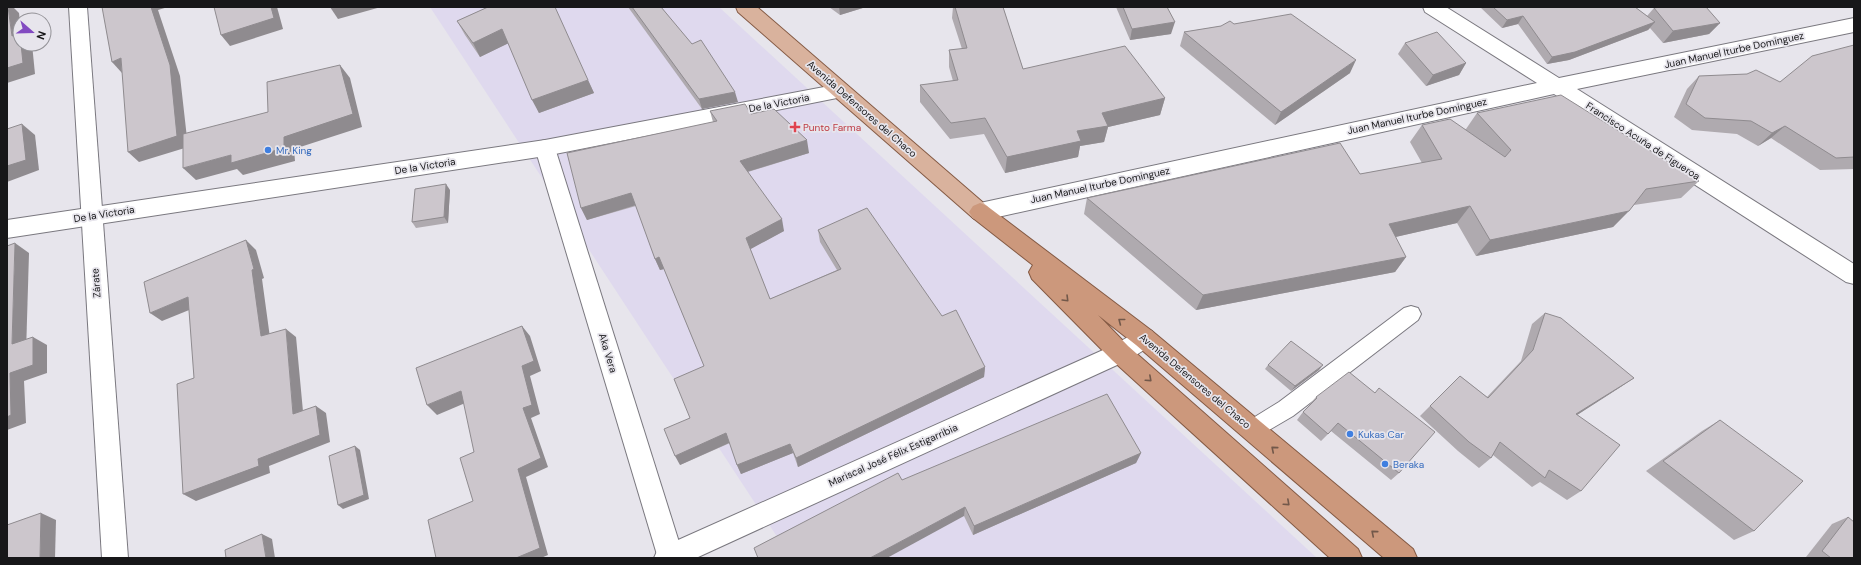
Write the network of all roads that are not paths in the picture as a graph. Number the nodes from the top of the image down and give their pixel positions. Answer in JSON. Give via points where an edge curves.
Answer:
{"nodes":[{"id":1,"x":78,"y":7,"type":"edge"},
{"id":2,"x":1432,"y":7,"type":"edge"},
{"id":3,"x":748,"y":8,"type":"edge"},
{"id":4,"x":1854,"y":25,"type":"edge"},
{"id":5,"x":1557,"y":86,"type":"junction"},
{"id":6,"x":840,"y":91,"type":"junction"},
{"id":7,"x":545,"y":148,"type":"junction"},
{"id":8,"x":980,"y":212,"type":"junction"},
{"id":9,"x":92,"y":216,"type":"junction"},
{"id":10,"x":7,"y":229,"type":"edge"},
{"id":11,"x":1854,"y":275,"type":"edge"},
{"id":12,"x":1410,"y":314,"type":"dead end"},
{"id":13,"x":1144,"y":338,"type":"junction"},
{"id":14,"x":1120,"y":353,"type":"junction"},
{"id":15,"x":1252,"y":430,"type":"junction"},
{"id":16,"x":669,"y":557,"type":"edge"},
{"id":17,"x":115,"y":558,"type":"edge"},
{"id":18,"x":1349,"y":558,"type":"edge"},
{"id":19,"x":1404,"y":558,"type":"edge"}],
"edges":[{"from":1,"to":9,"type":"street","name":"Zárate"},
{"from":2,"to":5,"type":"street","name":"Francisco Acuña de Figueroa"},
{"from":3,"to":6,"type":"main road","name":"Avenida Defensores del Chaco"},
{"from":4,"to":5,"type":"street","name":"Juan Manuel Iturbe Dominguez"},
{"from":5,"to":8,"type":"street","name":"Juan Manuel Iturbe Dominguez"},
{"from":5,"to":11,"type":"street","name":"Francisco Acuña de Figueroa"},
{"from":6,"to":7,"type":"street","name":"De la Victoria"},
{"from":6,"to":8,"type":"main road","name":"Avenida Defensores del Chaco"},
{"from":7,"to":9,"type":"street","name":"De la Victoria"},
{"from":7,"to":16,"type":"street","name":"Aka Vera"},
{"from":13,"to":8,"type":"highway","name":"Avenida Defensores del Chaco","one_way":true},
{"from":8,"to":14,"type":"highway","name":"Avenida Defensores del Chaco","one_way":true},
{"from":9,"to":10,"type":"street","name":"De la Victoria"},
{"from":9,"to":17,"type":"street","name":"Zárate"},
{"from":12,"to":15,"type":"lane","via":[[1286,409]]},
{"from":13,"to":14,"type":"street","name":"Mariscal José Félix Estigarribia"},
{"from":13,"to":15,"type":"highway","name":"Avenida Defensores del Chaco"},
{"from":14,"to":16,"type":"street","name":"Mariscal José Félix Estigarribia"},
{"from":14,"to":18,"type":"highway","name":"Avenida Defensores del Chaco","one_way":true},
{"from":19,"to":15,"type":"highway","name":"Avenida Defensores del Chaco","one_way":true}]}
